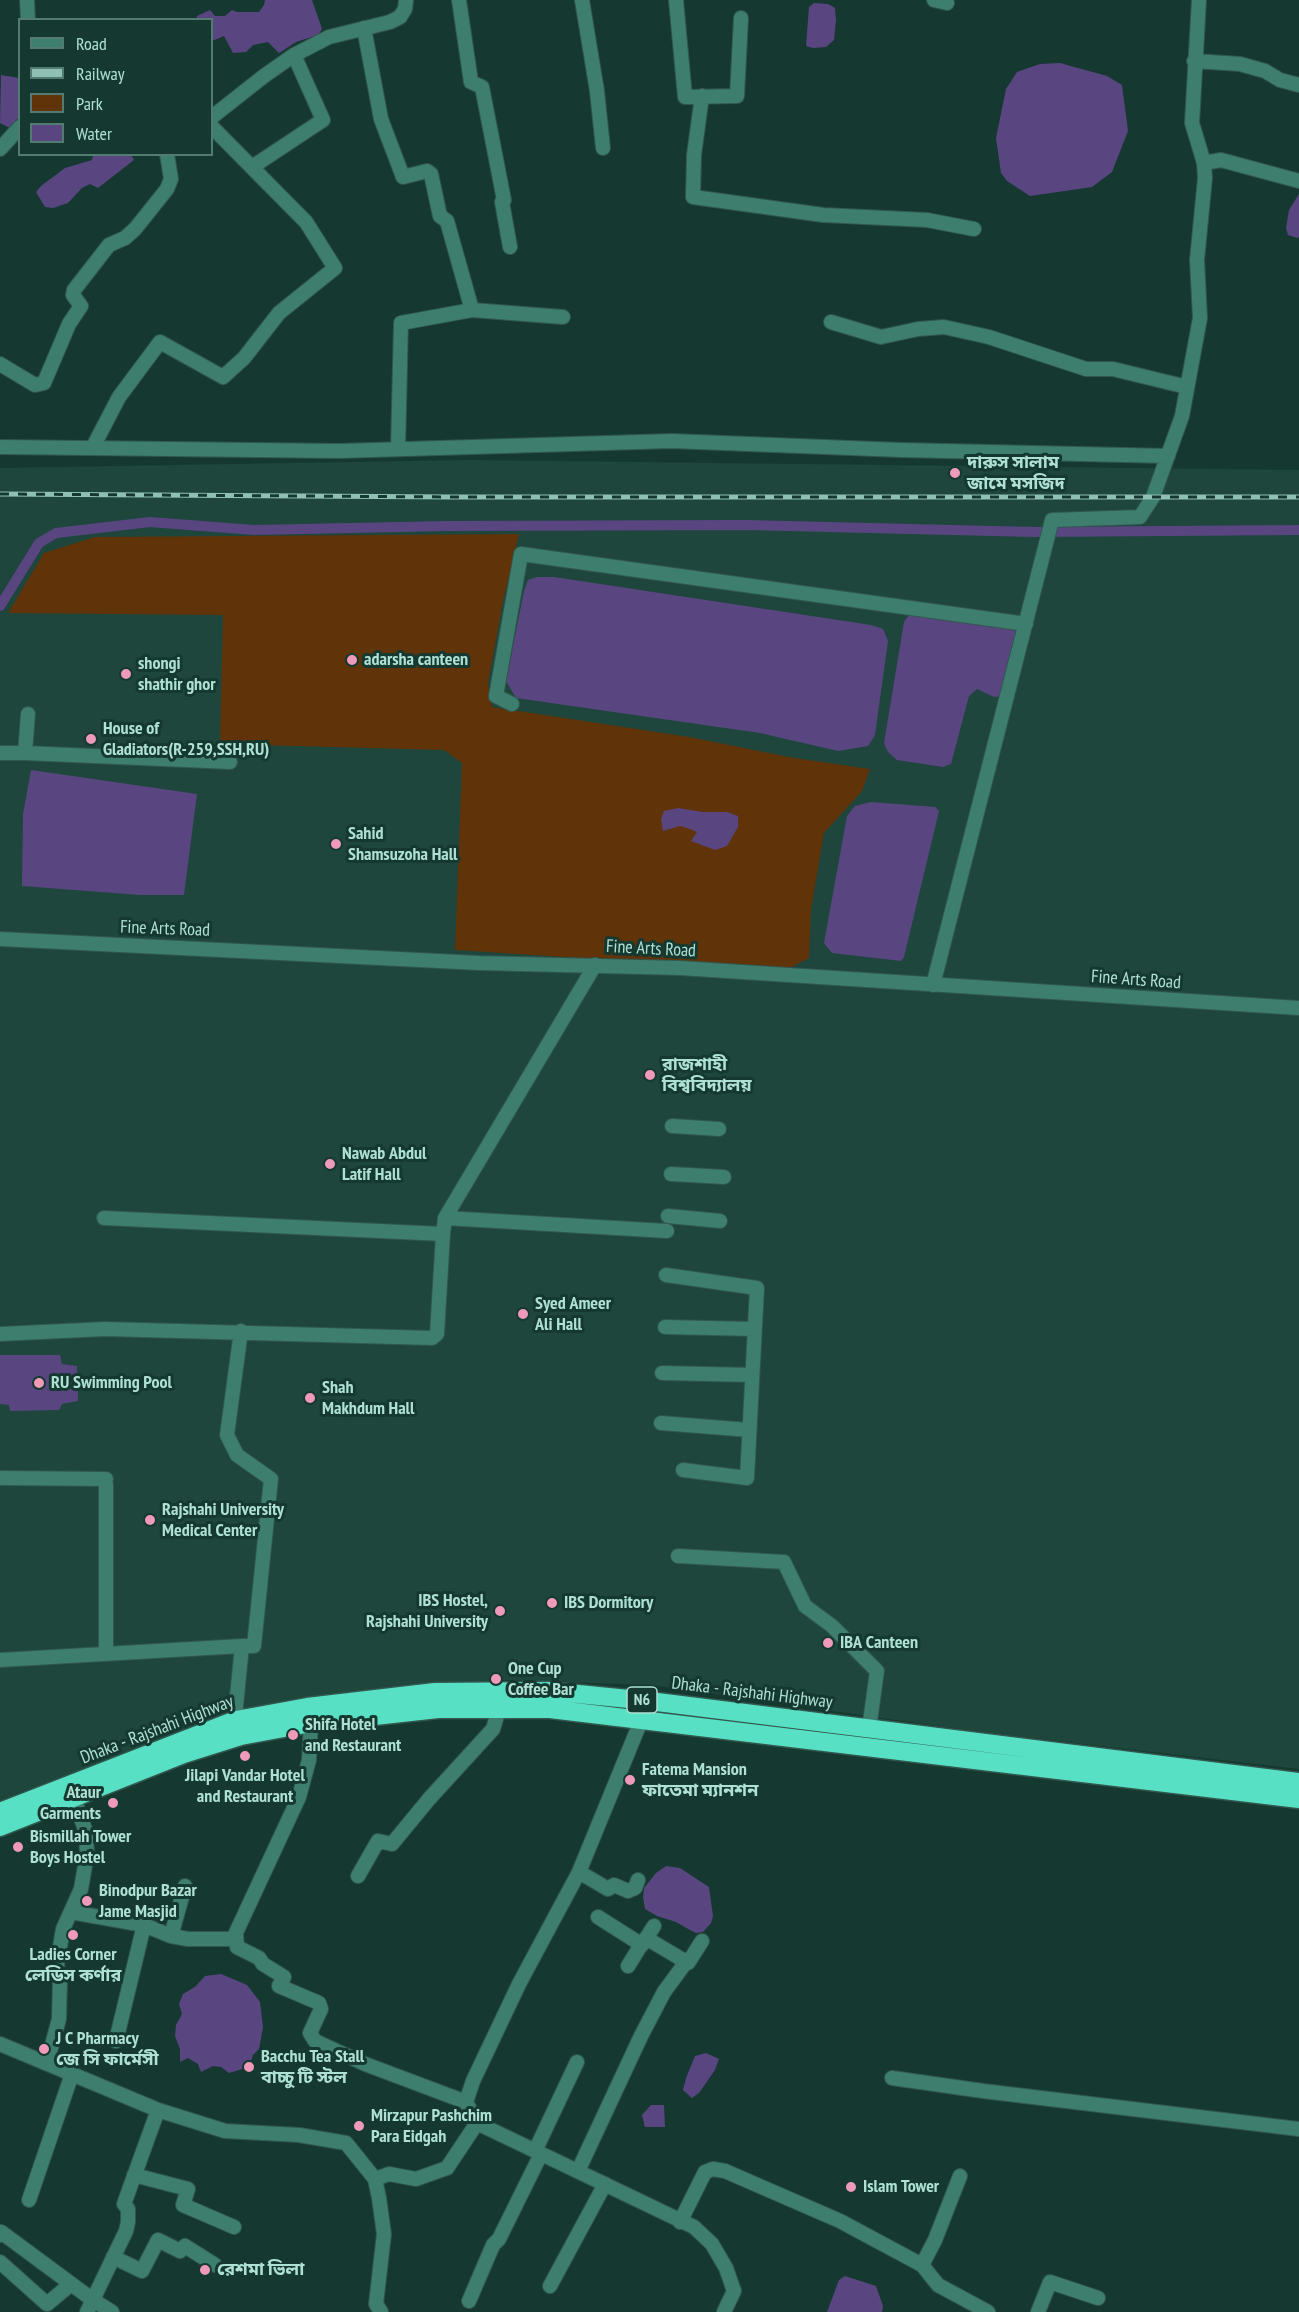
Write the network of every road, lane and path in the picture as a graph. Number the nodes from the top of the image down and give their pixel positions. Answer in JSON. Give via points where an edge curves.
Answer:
{"nodes":[{"id":1,"x":27,"y":0,"type":"edge"},
{"id":2,"x":406,"y":0,"type":"edge"},
{"id":3,"x":459,"y":0,"type":"edge"},
{"id":4,"x":582,"y":0,"type":"edge"},
{"id":5,"x":676,"y":0,"type":"edge"},
{"id":6,"x":1199,"y":0,"type":"edge"},
{"id":7,"x":28,"y":18,"type":"edge"},
{"id":8,"x":741,"y":18,"type":"dead end"},
{"id":9,"x":364,"y":28,"type":"junction"},
{"id":10,"x":294,"y":55,"type":"junction"},
{"id":11,"x":1194,"y":61,"type":"junction"},
{"id":12,"x":1299,"y":85,"type":"edge"},
{"id":13,"x":702,"y":96,"type":"junction"},
{"id":14,"x":213,"y":116,"type":"edge"},
{"id":15,"x":213,"y":128,"type":"edge"},
{"id":16,"x":18,"y":129,"type":"edge"},
{"id":17,"x":603,"y":148,"type":"dead end"},
{"id":18,"x":0,"y":150,"type":"edge"},
{"id":19,"x":167,"y":156,"type":"edge"},
{"id":20,"x":1204,"y":163,"type":"junction"},
{"id":21,"x":252,"y":167,"type":"junction"},
{"id":22,"x":1299,"y":181,"type":"edge"},
{"id":23,"x":974,"y":229,"type":"dead end"},
{"id":24,"x":510,"y":247,"type":"dead end"},
{"id":25,"x":472,"y":310,"type":"junction"},
{"id":26,"x":563,"y":317,"type":"dead end"},
{"id":27,"x":831,"y":322,"type":"dead end"},
{"id":28,"x":0,"y":364,"type":"edge"},
{"id":29,"x":1187,"y":387,"type":"junction"},
{"id":30,"x":0,"y":447,"type":"edge"},
{"id":31,"x":93,"y":447,"type":"junction"},
{"id":32,"x":398,"y":449,"type":"junction"},
{"id":33,"x":1168,"y":456,"type":"junction"},
{"id":34,"x":1026,"y":624,"type":"junction"},
{"id":35,"x":512,"y":705,"type":"dead end"},
{"id":36,"x":28,"y":714,"type":"dead end"},
{"id":37,"x":0,"y":753,"type":"edge"},
{"id":38,"x":25,"y":753,"type":"junction"},
{"id":39,"x":230,"y":762,"type":"dead end"},
{"id":40,"x":0,"y":939,"type":"edge"},
{"id":41,"x":594,"y":965,"type":"junction"},
{"id":42,"x":933,"y":985,"type":"junction"},
{"id":43,"x":1299,"y":1008,"type":"edge"},
{"id":44,"x":672,"y":1126,"type":"dead end"},
{"id":45,"x":719,"y":1129,"type":"dead end"},
{"id":46,"x":671,"y":1174,"type":"dead end"},
{"id":47,"x":724,"y":1177,"type":"dead end"},
{"id":48,"x":668,"y":1215,"type":"dead end"},
{"id":49,"x":104,"y":1218,"type":"dead end"},
{"id":50,"x":445,"y":1218,"type":"junction"},
{"id":51,"x":720,"y":1221,"type":"dead end"},
{"id":52,"x":667,"y":1231,"type":"dead end"},
{"id":53,"x":443,"y":1234,"type":"junction"},
{"id":54,"x":666,"y":1275,"type":"dead end"},
{"id":55,"x":665,"y":1327,"type":"dead end"},
{"id":56,"x":754,"y":1329,"type":"junction"},
{"id":57,"x":241,"y":1331,"type":"junction"},
{"id":58,"x":0,"y":1334,"type":"edge"},
{"id":59,"x":662,"y":1373,"type":"dead end"},
{"id":60,"x":752,"y":1375,"type":"junction"},
{"id":61,"x":661,"y":1423,"type":"dead end"},
{"id":62,"x":749,"y":1430,"type":"junction"},
{"id":63,"x":682,"y":1470,"type":"dead end"},
{"id":64,"x":0,"y":1478,"type":"edge"},
{"id":65,"x":678,"y":1556,"type":"dead end"},
{"id":66,"x":242,"y":1646,"type":"junction"},
{"id":67,"x":106,"y":1654,"type":"junction"},
{"id":68,"x":0,"y":1660,"type":"edge"},
{"id":69,"x":649,"y":1701,"type":"junction"},
{"id":70,"x":499,"y":1709,"type":"junction"},
{"id":71,"x":642,"y":1718,"type":"junction"},
{"id":72,"x":236,"y":1720,"type":"junction"},
{"id":73,"x":311,"y":1723,"type":"junction"},
{"id":74,"x":869,"y":1730,"type":"junction"},
{"id":75,"x":1299,"y":1782,"type":"edge"},
{"id":76,"x":71,"y":1792,"type":"junction"},
{"id":77,"x":1299,"y":1799,"type":"edge"},
{"id":78,"x":0,"y":1812,"type":"edge"},
{"id":79,"x":0,"y":1827,"type":"edge"},
{"id":80,"x":579,"y":1872,"type":"junction"},
{"id":81,"x":358,"y":1876,"type":"dead end"},
{"id":82,"x":638,"y":1880,"type":"dead end"},
{"id":83,"x":185,"y":1886,"type":"dead end"},
{"id":84,"x":71,"y":1912,"type":"junction"},
{"id":85,"x":598,"y":1917,"type":"dead end"},
{"id":86,"x":144,"y":1925,"type":"junction"},
{"id":87,"x":654,"y":1926,"type":"dead end"},
{"id":88,"x":236,"y":1934,"type":"junction"},
{"id":89,"x":171,"y":1936,"type":"junction"},
{"id":90,"x":702,"y":1941,"type":"dead end"},
{"id":91,"x":643,"y":1942,"type":"junction"},
{"id":92,"x":686,"y":1962,"type":"junction"},
{"id":93,"x":628,"y":1966,"type":"dead end"},
{"id":94,"x":116,"y":2041,"type":"dead end"},
{"id":95,"x":0,"y":2044,"type":"edge"},
{"id":96,"x":577,"y":2062,"type":"dead end"},
{"id":97,"x":45,"y":2063,"type":"junction"},
{"id":98,"x":72,"y":2074,"type":"junction"},
{"id":99,"x":892,"y":2078,"type":"dead end"},
{"id":100,"x":466,"y":2102,"type":"junction"},
{"id":101,"x":158,"y":2110,"type":"junction"},
{"id":102,"x":477,"y":2122,"type":"junction"},
{"id":103,"x":1299,"y":2128,"type":"edge"},
{"id":104,"x":538,"y":2153,"type":"junction"},
{"id":105,"x":578,"y":2171,"type":"junction"},
{"id":106,"x":134,"y":2175,"type":"junction"},
{"id":107,"x":960,"y":2176,"type":"dead end"},
{"id":108,"x":375,"y":2179,"type":"junction"},
{"id":109,"x":605,"y":2184,"type":"junction"},
{"id":110,"x":29,"y":2200,"type":"dead end"},
{"id":111,"x":680,"y":2222,"type":"junction"},
{"id":112,"x":234,"y":2227,"type":"dead end"},
{"id":113,"x":0,"y":2235,"type":"edge"},
{"id":114,"x":113,"y":2257,"type":"junction"},
{"id":115,"x":0,"y":2262,"type":"edge"},
{"id":116,"x":215,"y":2265,"type":"dead end"},
{"id":117,"x":922,"y":2265,"type":"junction"},
{"id":118,"x":71,"y":2284,"type":"junction"},
{"id":119,"x":550,"y":2286,"type":"dead end"},
{"id":120,"x":1098,"y":2298,"type":"dead end"},
{"id":121,"x":469,"y":2301,"type":"dead end"},
{"id":122,"x":90,"y":2306,"type":"edge"},
{"id":123,"x":112,"y":2312,"type":"edge"},
{"id":124,"x":381,"y":2312,"type":"edge"},
{"id":125,"x":724,"y":2312,"type":"edge"},
{"id":126,"x":988,"y":2312,"type":"edge"},
{"id":127,"x":1038,"y":2312,"type":"edge"}],
"edges":[{"from":1,"to":7,"type":"street"},
{"from":2,"to":9,"type":"street","via":[[400,17]]},
{"from":3,"to":24,"type":"street","via":[[471,82],[482,87]]},
{"from":4,"to":17,"type":"street"},
{"from":5,"to":13,"type":"street","via":[[685,96]]},
{"from":6,"to":11,"type":"street"},
{"from":8,"to":13,"type":"street","via":[[737,96]]},
{"from":9,"to":10,"type":"street","via":[[329,37]]},
{"from":9,"to":25,"type":"street","via":[[381,119],[403,177],[427,171],[431,174],[440,216],[447,221]]},
{"from":10,"to":14,"type":"street"},
{"from":10,"to":21,"type":"street","via":[[323,120]]},
{"from":11,"to":12,"type":"street","via":[[1240,64]]},
{"from":11,"to":20,"type":"street","via":[[1192,123]]},
{"from":13,"to":23,"type":"street","via":[[693,197],[823,215],[927,220]]},
{"from":15,"to":21,"type":"street"},
{"from":16,"to":18,"type":"street"},
{"from":19,"to":28,"type":"street","via":[[171,179],[167,189],[125,238],[109,246],[74,290],[81,306],[69,324],[44,383],[35,385]]},
{"from":20,"to":22,"type":"street","via":[[1221,160]]},
{"from":20,"to":29,"type":"street","via":[[1197,260],[1200,318]]},
{"from":21,"to":31,"type":"street","via":[[306,222],[335,268],[279,313],[244,358],[223,377],[160,342],[119,397]]},
{"from":25,"to":26,"type":"street"},
{"from":25,"to":32,"type":"street","via":[[400,323]]},
{"from":27,"to":29,"type":"street","via":[[881,337],[944,327],[989,337],[1086,369],[1113,369]]},
{"from":29,"to":33,"type":"street"},
{"from":30,"to":31,"type":"street"},
{"from":31,"to":32,"type":"street"},
{"from":32,"to":33,"type":"street","via":[[672,441]]},
{"from":33,"to":34,"type":"street","via":[[1153,496],[1140,517],[1052,520]]},
{"from":34,"to":35,"type":"street","via":[[521,554],[496,696]]},
{"from":34,"to":42,"type":"street"},
{"from":36,"to":38,"type":"street"},
{"from":37,"to":38,"type":"street"},
{"from":38,"to":39,"type":"street"},
{"from":40,"to":41,"type":"street","name":"Fine Arts Road","via":[[479,963]]},
{"from":41,"to":42,"type":"street","name":"Fine Arts Road"},
{"from":41,"to":50,"type":"street"},
{"from":42,"to":43,"type":"street","name":"Fine Arts Road"},
{"from":44,"to":45,"type":"street"},
{"from":46,"to":47,"type":"street"},
{"from":48,"to":51,"type":"street"},
{"from":49,"to":53,"type":"street"},
{"from":50,"to":52,"type":"street"},
{"from":50,"to":53,"type":"street"},
{"from":53,"to":57,"type":"street","via":[[435,1337]]},
{"from":54,"to":56,"type":"street","via":[[757,1288]]},
{"from":55,"to":56,"type":"street"},
{"from":56,"to":60,"type":"street"},
{"from":57,"to":58,"type":"street","via":[[105,1329]]},
{"from":57,"to":66,"type":"street","via":[[227,1435],[237,1455],[272,1479],[254,1646]]},
{"from":59,"to":60,"type":"street"},
{"from":60,"to":62,"type":"street"},
{"from":61,"to":62,"type":"street"},
{"from":62,"to":63,"type":"street","via":[[747,1478]]},
{"from":64,"to":67,"type":"street","via":[[106,1481]]},
{"from":65,"to":74,"type":"street","via":[[784,1562],[805,1606],[832,1626],[878,1671]]},
{"from":66,"to":67,"type":"street"},
{"from":66,"to":72,"type":"street"},
{"from":67,"to":68,"type":"street"},
{"from":69,"to":71,"type":"street"},
{"from":69,"to":72,"type":"highway","name":"Dhaka - Rajshahi Highway","number":"N6","via":[[548,1691],[435,1692]]},
{"from":69,"to":74,"type":"highway","name":"Dhaka - Rajshahi Highway","number":"N6"},
{"from":70,"to":71,"type":"highway","name":"Dhaka - Rajshahi Highway","number":"N6","via":[[550,1709]]},
{"from":70,"to":73,"type":"highway","name":"Dhaka - Rajshahi Highway","number":"N6","via":[[438,1709]]},
{"from":70,"to":81,"type":"street","via":[[494,1729],[392,1844],[378,1841]]},
{"from":71,"to":77,"type":"highway","name":"Dhaka - Rajshahi Highway","number":"N6"},
{"from":71,"to":80,"type":"street"},
{"from":72,"to":76,"type":"highway","name":"Dhaka - Rajshahi Highway","number":"N6"},
{"from":73,"to":76,"type":"highway","name":"Dhaka - Rajshahi Highway","number":"N6","via":[[241,1736]]},
{"from":73,"to":88,"type":"street","via":[[309,1760],[299,1797]]},
{"from":74,"to":75,"type":"highway","name":"Dhaka - Rajshahi Highway","number":"N6"},
{"from":76,"to":78,"type":"highway","name":"Dhaka - Rajshahi Highway","number":"N6"},
{"from":76,"to":79,"type":"highway","name":"Dhaka - Rajshahi Highway","number":"N6"},
{"from":76,"to":84,"type":"street","via":[[86,1832],[87,1854],[81,1889]]},
{"from":80,"to":82,"type":"street","via":[[608,1889],[615,1885],[628,1891],[635,1888]]},
{"from":80,"to":100,"type":"street","via":[[519,1984]]},
{"from":83,"to":89,"type":"street"},
{"from":84,"to":86,"type":"street"},
{"from":84,"to":97,"type":"street","via":[[58,1955],[58,2019]]},
{"from":85,"to":91,"type":"street"},
{"from":86,"to":89,"type":"street"},
{"from":86,"to":94,"type":"street"},
{"from":87,"to":91,"type":"street"},
{"from":88,"to":89,"type":"street","via":[[232,1939]]},
{"from":88,"to":100,"type":"street","via":[[237,1947],[284,1977],[279,1986],[319,2003],[321,2009],[310,2032],[315,2041]]},
{"from":90,"to":92,"type":"street"},
{"from":91,"to":92,"type":"street"},
{"from":91,"to":93,"type":"street"},
{"from":92,"to":105,"type":"street","via":[[664,1992],[641,2036]]},
{"from":95,"to":97,"type":"street"},
{"from":96,"to":104,"type":"street"},
{"from":97,"to":98,"type":"street"},
{"from":98,"to":101,"type":"street"},
{"from":98,"to":110,"type":"street"},
{"from":99,"to":103,"type":"street"},
{"from":100,"to":102,"type":"street"},
{"from":101,"to":106,"type":"street"},
{"from":101,"to":108,"type":"street","via":[[225,2131],[299,2135],[346,2143]]},
{"from":102,"to":104,"type":"street"},
{"from":102,"to":108,"type":"street","via":[[447,2168],[416,2179],[389,2174]]},
{"from":104,"to":105,"type":"street"},
{"from":104,"to":121,"type":"street"},
{"from":105,"to":109,"type":"street"},
{"from":106,"to":112,"type":"street","via":[[188,2189],[183,2205]]},
{"from":106,"to":114,"type":"street","via":[[124,2204],[129,2222]]},
{"from":107,"to":117,"type":"street"},
{"from":108,"to":124,"type":"street","via":[[384,2234],[376,2304]]},
{"from":109,"to":111,"type":"street"},
{"from":109,"to":119,"type":"street"},
{"from":111,"to":117,"type":"street","via":[[705,2172],[725,2171],[840,2221]]},
{"from":111,"to":125,"type":"street","via":[[694,2227],[712,2244],[726,2268],[734,2291]]},
{"from":113,"to":118,"type":"street","via":[[1,2232]]},
{"from":114,"to":116,"type":"street","via":[[141,2271],[158,2240],[180,2251],[185,2246]]},
{"from":114,"to":122,"type":"street"},
{"from":115,"to":118,"type":"street","via":[[47,2304]]},
{"from":117,"to":126,"type":"street","via":[[938,2285]]},
{"from":118,"to":122,"type":"street"},
{"from":120,"to":127,"type":"street","via":[[1050,2282]]},
{"from":122,"to":123,"type":"street"}]}
